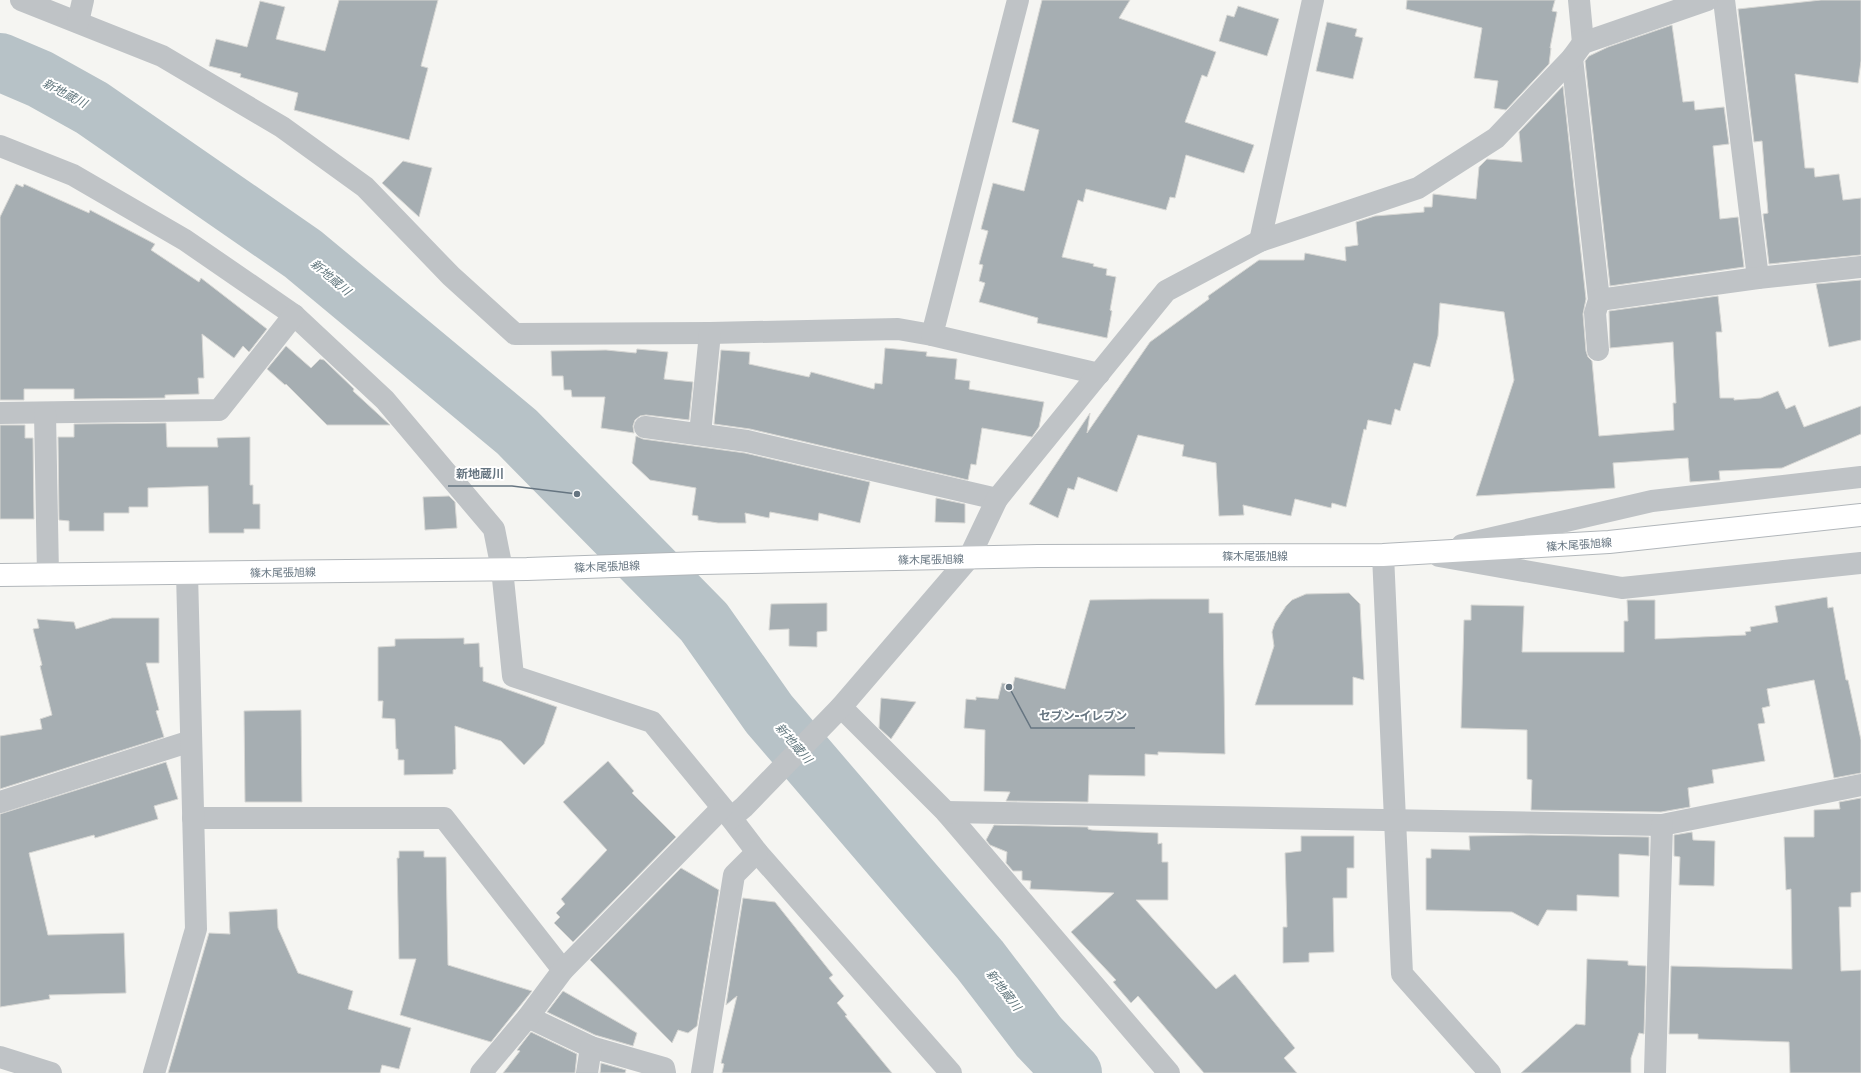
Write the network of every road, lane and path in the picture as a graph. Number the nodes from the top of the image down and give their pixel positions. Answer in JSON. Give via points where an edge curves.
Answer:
{"nodes":[{"id":1,"x":21,"y":0,"type":"edge"},
{"id":2,"x":83,"y":0,"type":"edge"},
{"id":3,"x":1018,"y":0,"type":"edge"},
{"id":4,"x":1313,"y":0,"type":"edge"},
{"id":5,"x":1579,"y":0,"type":"edge"},
{"id":6,"x":1706,"y":0,"type":"edge"},
{"id":7,"x":1724,"y":0,"type":"edge"},
{"id":8,"x":78,"y":22,"type":"junction"},
{"id":9,"x":1578,"y":51,"type":"junction"},
{"id":10,"x":0,"y":146,"type":"edge"},
{"id":11,"x":1260,"y":241,"type":"junction"},
{"id":12,"x":1861,"y":267,"type":"edge"},
{"id":13,"x":1758,"y":278,"type":"junction"},
{"id":14,"x":1599,"y":300,"type":"junction"},
{"id":15,"x":294,"y":315,"type":"junction"},
{"id":16,"x":710,"y":333,"type":"junction"},
{"id":17,"x":932,"y":335,"type":"junction"},
{"id":18,"x":1598,"y":350,"type":"dead end"},
{"id":19,"x":1099,"y":374,"type":"junction"},
{"id":20,"x":0,"y":413,"type":"edge"},
{"id":21,"x":44,"y":413,"type":"junction"},
{"id":22,"x":645,"y":426,"type":"dead end"},
{"id":23,"x":700,"y":434,"type":"junction"},
{"id":24,"x":1861,"y":477,"type":"edge"},
{"id":25,"x":997,"y":499,"type":"junction"},
{"id":26,"x":1861,"y":515,"type":"edge"},
{"id":27,"x":1424,"y":553,"type":"junction"},
{"id":28,"x":1382,"y":555,"type":"junction"},
{"id":29,"x":968,"y":558,"type":"junction"},
{"id":30,"x":1861,"y":563,"type":"edge"},
{"id":31,"x":502,"y":569,"type":"junction"},
{"id":32,"x":187,"y":573,"type":"junction"},
{"id":33,"x":48,"y":574,"type":"junction"},
{"id":34,"x":0,"y":575,"type":"edge"},
{"id":35,"x":833,"y":715,"type":"junction"},
{"id":36,"x":191,"y":741,"type":"junction"},
{"id":37,"x":1861,"y":785,"type":"edge"},
{"id":38,"x":0,"y":802,"type":"edge"},
{"id":39,"x":732,"y":811,"type":"junction"},
{"id":40,"x":946,"y":812,"type":"junction"},
{"id":41,"x":193,"y":818,"type":"junction"},
{"id":42,"x":1394,"y":819,"type":"junction"},
{"id":43,"x":1662,"y":825,"type":"junction"},
{"id":44,"x":757,"y":852,"type":"junction"},
{"id":45,"x":563,"y":970,"type":"junction"},
{"id":46,"x":528,"y":1017,"type":"junction"},
{"id":47,"x":591,"y":1047,"type":"junction"},
{"id":48,"x":0,"y":1058,"type":"edge"},
{"id":49,"x":51,"y":1073,"type":"edge"},
{"id":50,"x":154,"y":1073,"type":"edge"},
{"id":51,"x":481,"y":1073,"type":"edge"},
{"id":52,"x":587,"y":1073,"type":"edge"},
{"id":53,"x":664,"y":1073,"type":"edge"},
{"id":54,"x":702,"y":1073,"type":"edge"},
{"id":55,"x":951,"y":1073,"type":"edge"},
{"id":56,"x":1169,"y":1073,"type":"edge"},
{"id":57,"x":1490,"y":1073,"type":"edge"},
{"id":58,"x":1656,"y":1073,"type":"edge"}],
"edges":[{"from":1,"to":8,"type":"street"},
{"from":2,"to":8,"type":"street"},
{"from":3,"to":17,"type":"street"},
{"from":4,"to":11,"type":"street"},
{"from":5,"to":9,"type":"street"},
{"from":6,"to":9,"type":"street"},
{"from":7,"to":13,"type":"street"},
{"from":8,"to":16,"type":"street","via":[[162,56],[282,127],[353,177],[451,276],[515,334]]},
{"from":9,"to":11,"type":"street","via":[[1496,138],[1418,188]]},
{"from":9,"to":14,"type":"street"},
{"from":10,"to":15,"type":"street","via":[[73,175],[185,240]]},
{"from":11,"to":19,"type":"street","via":[[1166,291]]},
{"from":12,"to":13,"type":"street"},
{"from":13,"to":14,"type":"street"},
{"from":14,"to":18,"type":"street","via":[[1595,313]]},
{"from":15,"to":21,"type":"street","via":[[219,410]]},
{"from":15,"to":31,"type":"street","via":[[385,400],[494,529]]},
{"from":16,"to":17,"type":"street","via":[[898,329]]},
{"from":16,"to":23,"type":"street"},
{"from":17,"to":19,"type":"street"},
{"from":19,"to":25,"type":"street"},
{"from":20,"to":21,"type":"street"},
{"from":21,"to":33,"type":"street"},
{"from":22,"to":23,"type":"street"},
{"from":23,"to":25,"type":"street","via":[[747,441]]},
{"from":24,"to":27,"type":"street","via":[[1652,501]]},
{"from":25,"to":29,"type":"street"},
{"from":26,"to":27,"type":"main road","name":"篠木尾張旭線","via":[[1609,542]]},
{"from":27,"to":28,"type":"main road","name":"篠木尾張旭線"},
{"from":27,"to":30,"type":"street","via":[[1622,588]]},
{"from":28,"to":29,"type":"main road","name":"篠木尾張旭線"},
{"from":28,"to":42,"type":"street"},
{"from":29,"to":31,"type":"main road","name":"篠木尾張旭線"},
{"from":29,"to":35,"type":"street"},
{"from":31,"to":32,"type":"main road","name":"篠木尾張旭線"},
{"from":31,"to":39,"type":"street","via":[[513,676],[652,722]]},
{"from":32,"to":33,"type":"main road","name":"篠木尾張旭線"},
{"from":32,"to":36,"type":"street"},
{"from":33,"to":34,"type":"main road","name":"篠木尾張旭線"},
{"from":35,"to":39,"type":"street"},
{"from":35,"to":40,"type":"street"},
{"from":36,"to":38,"type":"street"},
{"from":36,"to":41,"type":"street"},
{"from":37,"to":43,"type":"street"},
{"from":39,"to":44,"type":"street"},
{"from":39,"to":45,"type":"street"},
{"from":40,"to":42,"type":"street"},
{"from":40,"to":56,"type":"street"},
{"from":41,"to":45,"type":"street","via":[[444,818]]},
{"from":41,"to":50,"type":"street","via":[[196,929]]},
{"from":42,"to":43,"type":"street"},
{"from":42,"to":57,"type":"street","via":[[1402,974]]},
{"from":43,"to":58,"type":"street"},
{"from":44,"to":54,"type":"street","via":[[734,875]]},
{"from":44,"to":55,"type":"street"},
{"from":45,"to":46,"type":"street"},
{"from":46,"to":47,"type":"street"},
{"from":46,"to":51,"type":"street"},
{"from":47,"to":52,"type":"street"},
{"from":47,"to":53,"type":"street","via":[[664,1068]]},
{"from":48,"to":49,"type":"street"}]}
